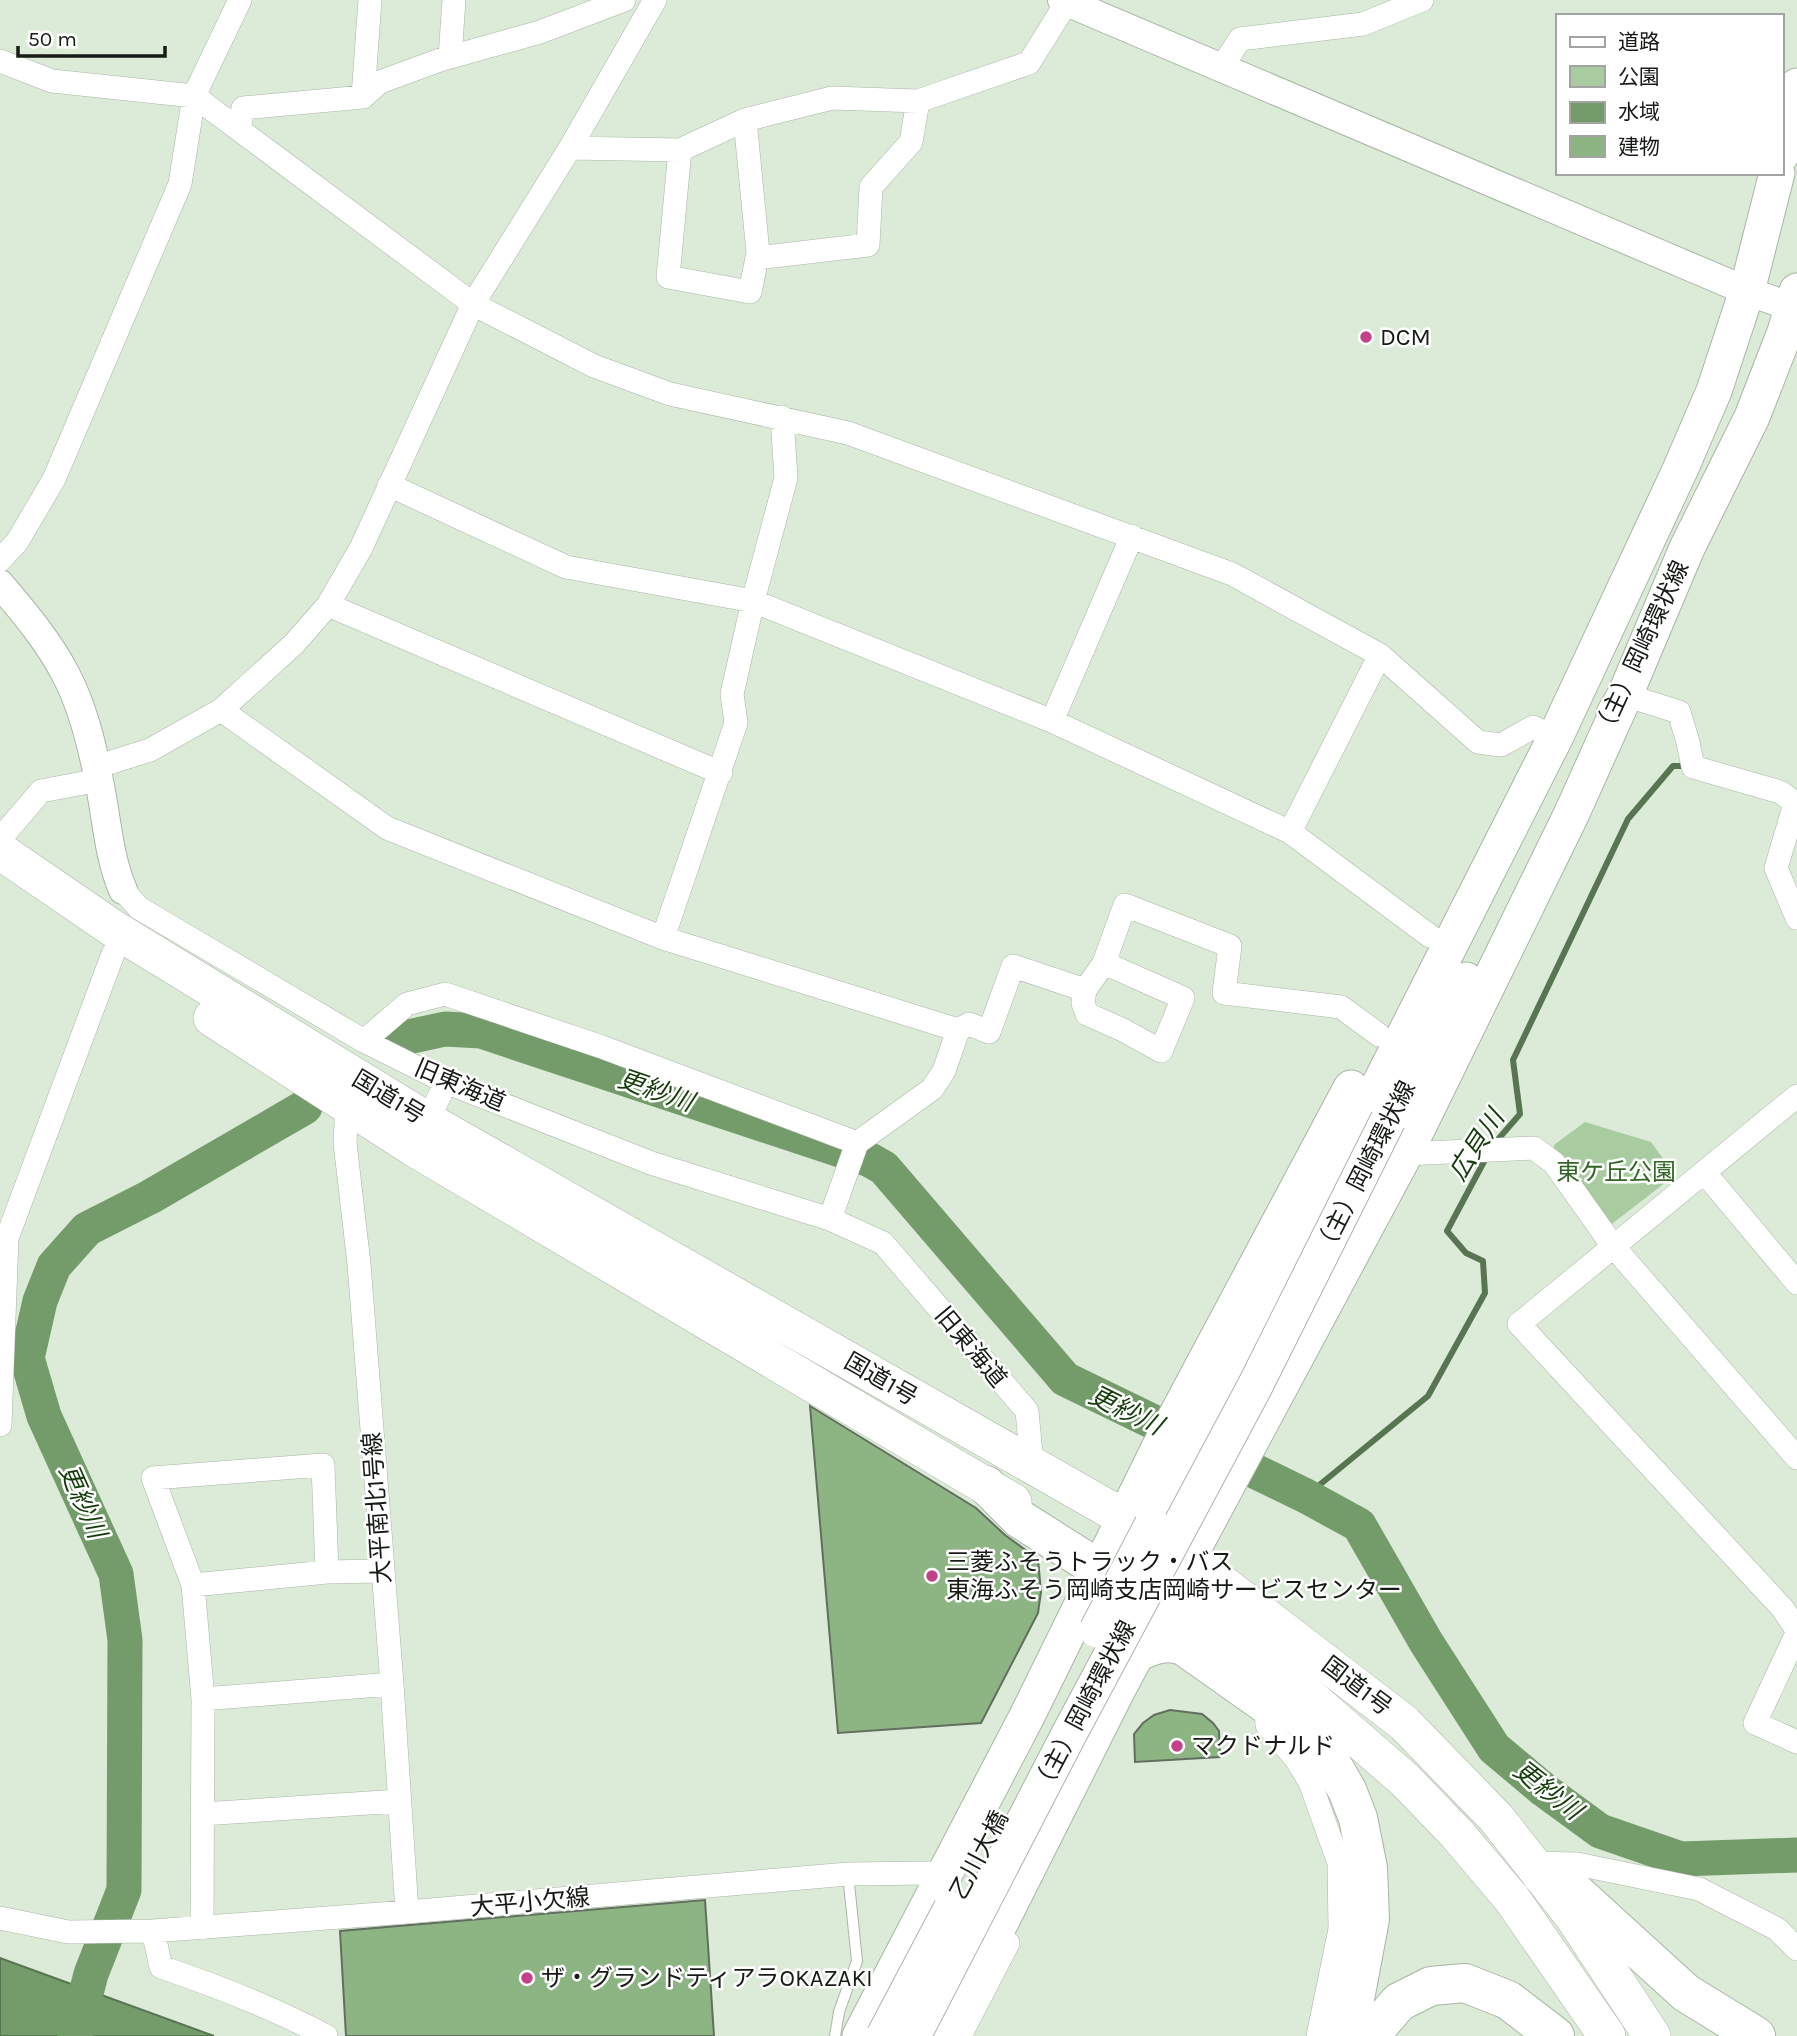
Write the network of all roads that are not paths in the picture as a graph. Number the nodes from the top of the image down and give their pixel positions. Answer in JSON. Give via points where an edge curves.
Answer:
{"nodes":[{"id":1,"x":240,"y":0,"type":"edge"},
{"id":2,"x":370,"y":0,"type":"edge"},
{"id":3,"x":454,"y":0,"type":"edge"},
{"id":4,"x":625,"y":0,"type":"edge"},
{"id":5,"x":1422,"y":0,"type":"edge"},
{"id":6,"x":1065,"y":1,"type":"edge"},
{"id":7,"x":651,"y":5,"type":"edge"},
{"id":8,"x":450,"y":57,"type":"junction"},
{"id":9,"x":0,"y":61,"type":"edge"},
{"id":10,"x":1222,"y":67,"type":"junction"},
{"id":11,"x":1797,"y":86,"type":"edge"},
{"id":12,"x":194,"y":96,"type":"junction"},
{"id":13,"x":363,"y":97,"type":"junction"},
{"id":14,"x":918,"y":101,"type":"junction"},
{"id":15,"x":745,"y":120,"type":"junction"},
{"id":16,"x":239,"y":129,"type":"junction"},
{"id":17,"x":1783,"y":146,"type":"edge"},
{"id":18,"x":570,"y":148,"type":"junction"},
{"id":19,"x":680,"y":150,"type":"junction"},
{"id":20,"x":1776,"y":175,"type":"edge"},
{"id":21,"x":757,"y":258,"type":"junction"},
{"id":22,"x":1747,"y":291,"type":"junction"},
{"id":23,"x":473,"y":304,"type":"junction"},
{"id":24,"x":1794,"y":315,"type":"edge"},
{"id":25,"x":782,"y":416,"type":"junction"},
{"id":26,"x":389,"y":485,"type":"junction"},
{"id":27,"x":1132,"y":537,"type":"junction"},
{"id":28,"x":0,"y":560,"type":"edge"},
{"id":29,"x":0,"y":584,"type":"edge"},
{"id":30,"x":752,"y":601,"type":"junction"},
{"id":31,"x":328,"y":605,"type":"junction"},
{"id":32,"x":1380,"y":655,"type":"junction"},
{"id":33,"x":1625,"y":695,"type":"junction"},
{"id":34,"x":221,"y":710,"type":"junction"},
{"id":35,"x":1052,"y":721,"type":"junction"},
{"id":36,"x":1555,"y":738,"type":"junction"},
{"id":37,"x":721,"y":773,"type":"junction"},
{"id":38,"x":97,"y":774,"type":"junction"},
{"id":39,"x":1796,"y":804,"type":"edge"},
{"id":40,"x":1290,"y":832,"type":"junction"},
{"id":41,"x":0,"y":839,"type":"edge"},
{"id":42,"x":0,"y":851,"type":"edge"},
{"id":43,"x":0,"y":880,"type":"edge"},
{"id":44,"x":123,"y":890,"type":"joint"},
{"id":45,"x":1797,"y":918,"type":"edge"},
{"id":46,"x":1430,"y":936,"type":"junction"},
{"id":47,"x":663,"y":938,"type":"junction"},
{"id":48,"x":113,"y":954,"type":"junction"},
{"id":49,"x":1104,"y":963,"type":"junction"},
{"id":50,"x":1085,"y":990,"type":"junction"},
{"id":51,"x":958,"y":1030,"type":"junction"},
{"id":52,"x":1380,"y":1035,"type":"junction"},
{"id":53,"x":364,"y":1041,"type":"junction"},
{"id":54,"x":446,"y":1082,"type":"junction"},
{"id":55,"x":1795,"y":1100,"type":"edge"},
{"id":56,"x":347,"y":1104,"type":"junction"},
{"id":57,"x":1377,"y":1116,"type":"junction"},
{"id":58,"x":421,"y":1135,"type":"junction"},
{"id":59,"x":857,"y":1143,"type":"junction"},
{"id":60,"x":1405,"y":1154,"type":"junction"},
{"id":61,"x":1704,"y":1172,"type":"junction"},
{"id":62,"x":830,"y":1219,"type":"junction"},
{"id":63,"x":4,"y":1238,"type":"edge"},
{"id":64,"x":1613,"y":1246,"type":"junction"},
{"id":65,"x":1797,"y":1283,"type":"edge"},
{"id":66,"x":0,"y":1425,"type":"edge"},
{"id":67,"x":1797,"y":1458,"type":"edge"},
{"id":68,"x":1032,"y":1465,"type":"junction"},
{"id":69,"x":986,"y":1485,"type":"joint"},
{"id":70,"x":1147,"y":1513,"type":"junction"},
{"id":71,"x":1189,"y":1558,"type":"junction"},
{"id":72,"x":1102,"y":1564,"type":"junction"},
{"id":73,"x":381,"y":1571,"type":"junction"},
{"id":74,"x":327,"y":1572,"type":"junction"},
{"id":75,"x":193,"y":1585,"type":"junction"},
{"id":76,"x":1165,"y":1601,"type":"junction"},
{"id":77,"x":1797,"y":1632,"type":"edge"},
{"id":78,"x":1134,"y":1659,"type":"junction"},
{"id":79,"x":392,"y":1684,"type":"junction"},
{"id":80,"x":204,"y":1699,"type":"junction"},
{"id":81,"x":1266,"y":1710,"type":"junction"},
{"id":82,"x":1027,"y":1716,"type":"junction"},
{"id":83,"x":1797,"y":1742,"type":"edge"},
{"id":84,"x":1081,"y":1763,"type":"junction"},
{"id":85,"x":1335,"y":1768,"type":"junction"},
{"id":86,"x":399,"y":1801,"type":"junction"},
{"id":87,"x":202,"y":1814,"type":"junction"},
{"id":88,"x":1535,"y":1869,"type":"junction"},
{"id":89,"x":929,"y":1872,"type":"junction"},
{"id":90,"x":848,"y":1874,"type":"junction"},
{"id":91,"x":407,"y":1912,"type":"junction"},
{"id":92,"x":0,"y":1918,"type":"edge"},
{"id":93,"x":202,"y":1928,"type":"junction"},
{"id":94,"x":142,"y":1931,"type":"junction"},
{"id":95,"x":1797,"y":1949,"type":"edge"},
{"id":96,"x":326,"y":2036,"type":"edge"},
{"id":97,"x":835,"y":2036,"type":"edge"},
{"id":98,"x":854,"y":2036,"type":"edge"},
{"id":99,"x":860,"y":2036,"type":"edge"},
{"id":100,"x":884,"y":2036,"type":"edge"},
{"id":101,"x":913,"y":2036,"type":"edge"},
{"id":102,"x":937,"y":2036,"type":"edge"},
{"id":103,"x":960,"y":2036,"type":"edge"},
{"id":104,"x":1318,"y":2036,"type":"edge"},
{"id":105,"x":1348,"y":2036,"type":"edge"},
{"id":106,"x":1373,"y":2036,"type":"edge"},
{"id":107,"x":1555,"y":2036,"type":"edge"},
{"id":108,"x":1607,"y":2036,"type":"edge"},
{"id":109,"x":1652,"y":2036,"type":"edge"},
{"id":110,"x":1756,"y":2036,"type":"edge"}],
"edges":[{"from":1,"to":12,"type":"street"},
{"from":2,"to":13,"type":"street"},
{"from":3,"to":8,"type":"street"},
{"from":4,"to":7,"type":"street"},
{"from":4,"to":8,"type":"street","via":[[540,32]]},
{"from":5,"to":10,"type":"street","via":[[1363,24],[1240,39]]},
{"from":6,"to":10,"type":"street"},
{"from":6,"to":14,"type":"street","via":[[1029,63]]},
{"from":7,"to":18,"type":"street"},
{"from":8,"to":13,"type":"street","via":[[380,82]]},
{"from":9,"to":12,"type":"street","via":[[52,82]]},
{"from":10,"to":22,"type":"street"},
{"from":11,"to":17,"type":"main road"},
{"from":12,"to":16,"type":"street"},
{"from":12,"to":28,"type":"street","via":[[180,184],[54,480],[17,542]]},
{"from":13,"to":16,"type":"street","via":[[243,108]]},
{"from":14,"to":15,"type":"street","via":[[832,98]]},
{"from":14,"to":21,"type":"street","via":[[911,142],[871,187],[868,245]]},
{"from":15,"to":19,"type":"street"},
{"from":15,"to":21,"type":"street"},
{"from":16,"to":23,"type":"street"},
{"from":18,"to":19,"type":"street"},
{"from":18,"to":23,"type":"street"},
{"from":19,"to":21,"type":"street","via":[[668,277],[750,292]]},
{"from":20,"to":22,"type":"main road","name":"（主）岡崎環状線"},
{"from":22,"to":24,"type":"street"},
{"from":22,"to":36,"type":"main road","name":"（主）岡崎環状線","via":[[1690,448]]},
{"from":23,"to":25,"type":"street","via":[[619,376],[670,394]]},
{"from":23,"to":26,"type":"street"},
{"from":24,"to":33,"type":"main road","name":"（主）岡崎環状線"},
{"from":25,"to":27,"type":"street","via":[[848,433]]},
{"from":25,"to":30,"type":"street","via":[[786,478]]},
{"from":26,"to":30,"type":"street","via":[[566,568]]},
{"from":26,"to":31,"type":"street","via":[[361,548]]},
{"from":27,"to":32,"type":"street","via":[[1232,574]]},
{"from":27,"to":35,"type":"street"},
{"from":29,"to":38,"type":"street","name":"旧東海道","via":[[66,674],[82,710]]},
{"from":30,"to":35,"type":"street"},
{"from":30,"to":37,"type":"street","via":[[732,694],[736,723]]},
{"from":31,"to":34,"type":"street","via":[[295,644]]},
{"from":31,"to":37,"type":"street"},
{"from":32,"to":36,"type":"street","via":[[1478,742],[1501,745],[1533,727]]},
{"from":32,"to":40,"type":"street"},
{"from":33,"to":39,"type":"street","via":[[1679,712],[1693,767],[1780,792]]},
{"from":33,"to":57,"type":"main road","name":"（主）岡崎環状線"},
{"from":33,"to":60,"type":"main road"},
{"from":34,"to":38,"type":"street"},
{"from":34,"to":47,"type":"street","via":[[387,828]]},
{"from":35,"to":40,"type":"street"},
{"from":36,"to":46,"type":"main road"},
{"from":36,"to":57,"type":"main road","name":"（主）岡崎環状線"},
{"from":37,"to":47,"type":"street"},
{"from":38,"to":41,"type":"street","via":[[41,791]]},
{"from":38,"to":44,"type":"street","name":"旧東海道","via":[[114,870]]},
{"from":39,"to":45,"type":"street","via":[[1776,868]]},
{"from":40,"to":46,"type":"street"},
{"from":42,"to":58,"type":"highway","name":"国道1号"},
{"from":43,"to":48,"type":"highway","name":"国道1号"},
{"from":44,"to":53,"type":"street","name":"旧東海道","via":[[139,908]]},
{"from":46,"to":52,"type":"main road"},
{"from":47,"to":51,"type":"street"},
{"from":48,"to":56,"type":"highway","name":"国道1号"},
{"from":48,"to":63,"type":"street"},
{"from":49,"to":50,"type":"street"},
{"from":49,"to":50,"type":"street","via":[[1183,998],[1161,1051],[1087,1014]]},
{"from":49,"to":52,"type":"street","via":[[1125,905],[1230,946],[1224,993],[1341,1007]]},
{"from":50,"to":51,"type":"street","via":[[1013,966],[989,1032],[969,1024]]},
{"from":51,"to":59,"type":"street","via":[[944,1071],[932,1089]]},
{"from":52,"to":70,"type":"main road","via":[[1159,1448]]},
{"from":53,"to":54,"type":"street","name":"旧東海道"},
{"from":53,"to":59,"type":"street","via":[[407,1004],[445,994],[602,1047]]},
{"from":54,"to":58,"type":"street"},
{"from":54,"to":62,"type":"street","name":"旧東海道","via":[[651,1163]]},
{"from":55,"to":61,"type":"street"},
{"from":56,"to":58,"type":"highway","name":"国道1号"},
{"from":56,"to":73,"type":"street","name":"大平南北1号線","via":[[345,1143],[359,1264]]},
{"from":57,"to":70,"type":"main road","name":"（主）岡崎環状線"},
{"from":57,"to":101,"type":"main road","name":"（主）岡崎環状線","bridge":true,"via":[[1255,1385]]},
{"from":58,"to":68,"type":"highway","name":"国道1号"},
{"from":58,"to":69,"type":"highway","name":"国道1号"},
{"from":59,"to":62,"type":"street"},
{"from":60,"to":64,"type":"street","via":[[1534,1148],[1554,1163]]},
{"from":60,"to":71,"type":"main road"},
{"from":61,"to":64,"type":"street"},
{"from":61,"to":65,"type":"street"},
{"from":62,"to":68,"type":"street","name":"旧東海道","via":[[883,1243],[1027,1411]]},
{"from":63,"to":66,"type":"street"},
{"from":64,"to":67,"type":"street"},
{"from":64,"to":77,"type":"street","via":[[1519,1324],[1783,1609]]},
{"from":68,"to":70,"type":"highway","name":"国道1号"},
{"from":69,"to":72,"type":"highway","via":[[1020,1518]]},
{"from":70,"to":71,"type":"highway","name":"国道1号"},
{"from":70,"to":72,"type":"main road"},
{"from":70,"to":100,"type":"main road","name":"乙川大橋","bridge":true},
{"from":71,"to":76,"type":"main road"},
{"from":71,"to":88,"type":"highway","name":"国道1号","via":[[1404,1723],[1497,1819]]},
{"from":72,"to":76,"type":"highway"},
{"from":72,"to":82,"type":"main road"},
{"from":73,"to":74,"type":"street"},
{"from":73,"to":79,"type":"street","name":"大平南北1号線"},
{"from":74,"to":75,"type":"street"},
{"from":74,"to":75,"type":"street","via":[[323,1465],[153,1478]]},
{"from":75,"to":80,"type":"street"},
{"from":76,"to":78,"type":"main road"},
{"from":76,"to":85,"type":"highway","via":[[1293,1710],[1311,1728]]},
{"from":76,"to":108,"type":"highway","name":"国道1号","via":[[1214,1620],[1405,1780],[1511,1899]]},
{"from":77,"to":83,"type":"street","via":[[1755,1723]]},
{"from":78,"to":81,"type":"street","via":[[1157,1649],[1174,1648]]},
{"from":78,"to":84,"type":"main road"},
{"from":79,"to":80,"type":"street"},
{"from":79,"to":86,"type":"street","name":"大平南北1号線"},
{"from":80,"to":87,"type":"street"},
{"from":81,"to":85,"type":"street"},
{"from":81,"to":104,"type":"street","via":[[1267,1725],[1310,1782],[1339,1863],[1340,1929]]},
{"from":82,"to":89,"type":"street","via":[[997,1754]]},
{"from":82,"to":99,"type":"main road"},
{"from":84,"to":102,"type":"main road"},
{"from":84,"to":103,"type":"street","via":[[1047,1868]]},
{"from":85,"to":105,"type":"highway","via":[[1358,1818],[1370,1896],[1370,1919]]},
{"from":86,"to":87,"type":"street"},
{"from":86,"to":91,"type":"street","name":"大平南北1号線"},
{"from":87,"to":93,"type":"street"},
{"from":88,"to":95,"type":"street","via":[[1577,1864],[1699,1889],[1777,1929]]},
{"from":88,"to":109,"type":"highway","name":"国道1号","via":[[1573,1916]]},
{"from":88,"to":110,"type":"highway","via":[[1574,1891],[1686,1993]]},
{"from":89,"to":90,"type":"street","name":"大平小欠線"},
{"from":89,"to":98,"type":"street","via":[[859,2000]]},
{"from":90,"to":91,"type":"street","name":"大平小欠線"},
{"from":90,"to":97,"type":"lane","via":[[857,1961]]},
{"from":91,"to":93,"type":"street","name":"大平小欠線"},
{"from":92,"to":94,"type":"street","name":"大平小欠線","via":[[68,1932]]},
{"from":93,"to":94,"type":"street","name":"大平小欠線"},
{"from":94,"to":96,"type":"street","via":[[160,1967]]},
{"from":106,"to":107,"type":"highway","via":[[1399,2002],[1431,1986],[1465,1983],[1508,2000]]}]}
